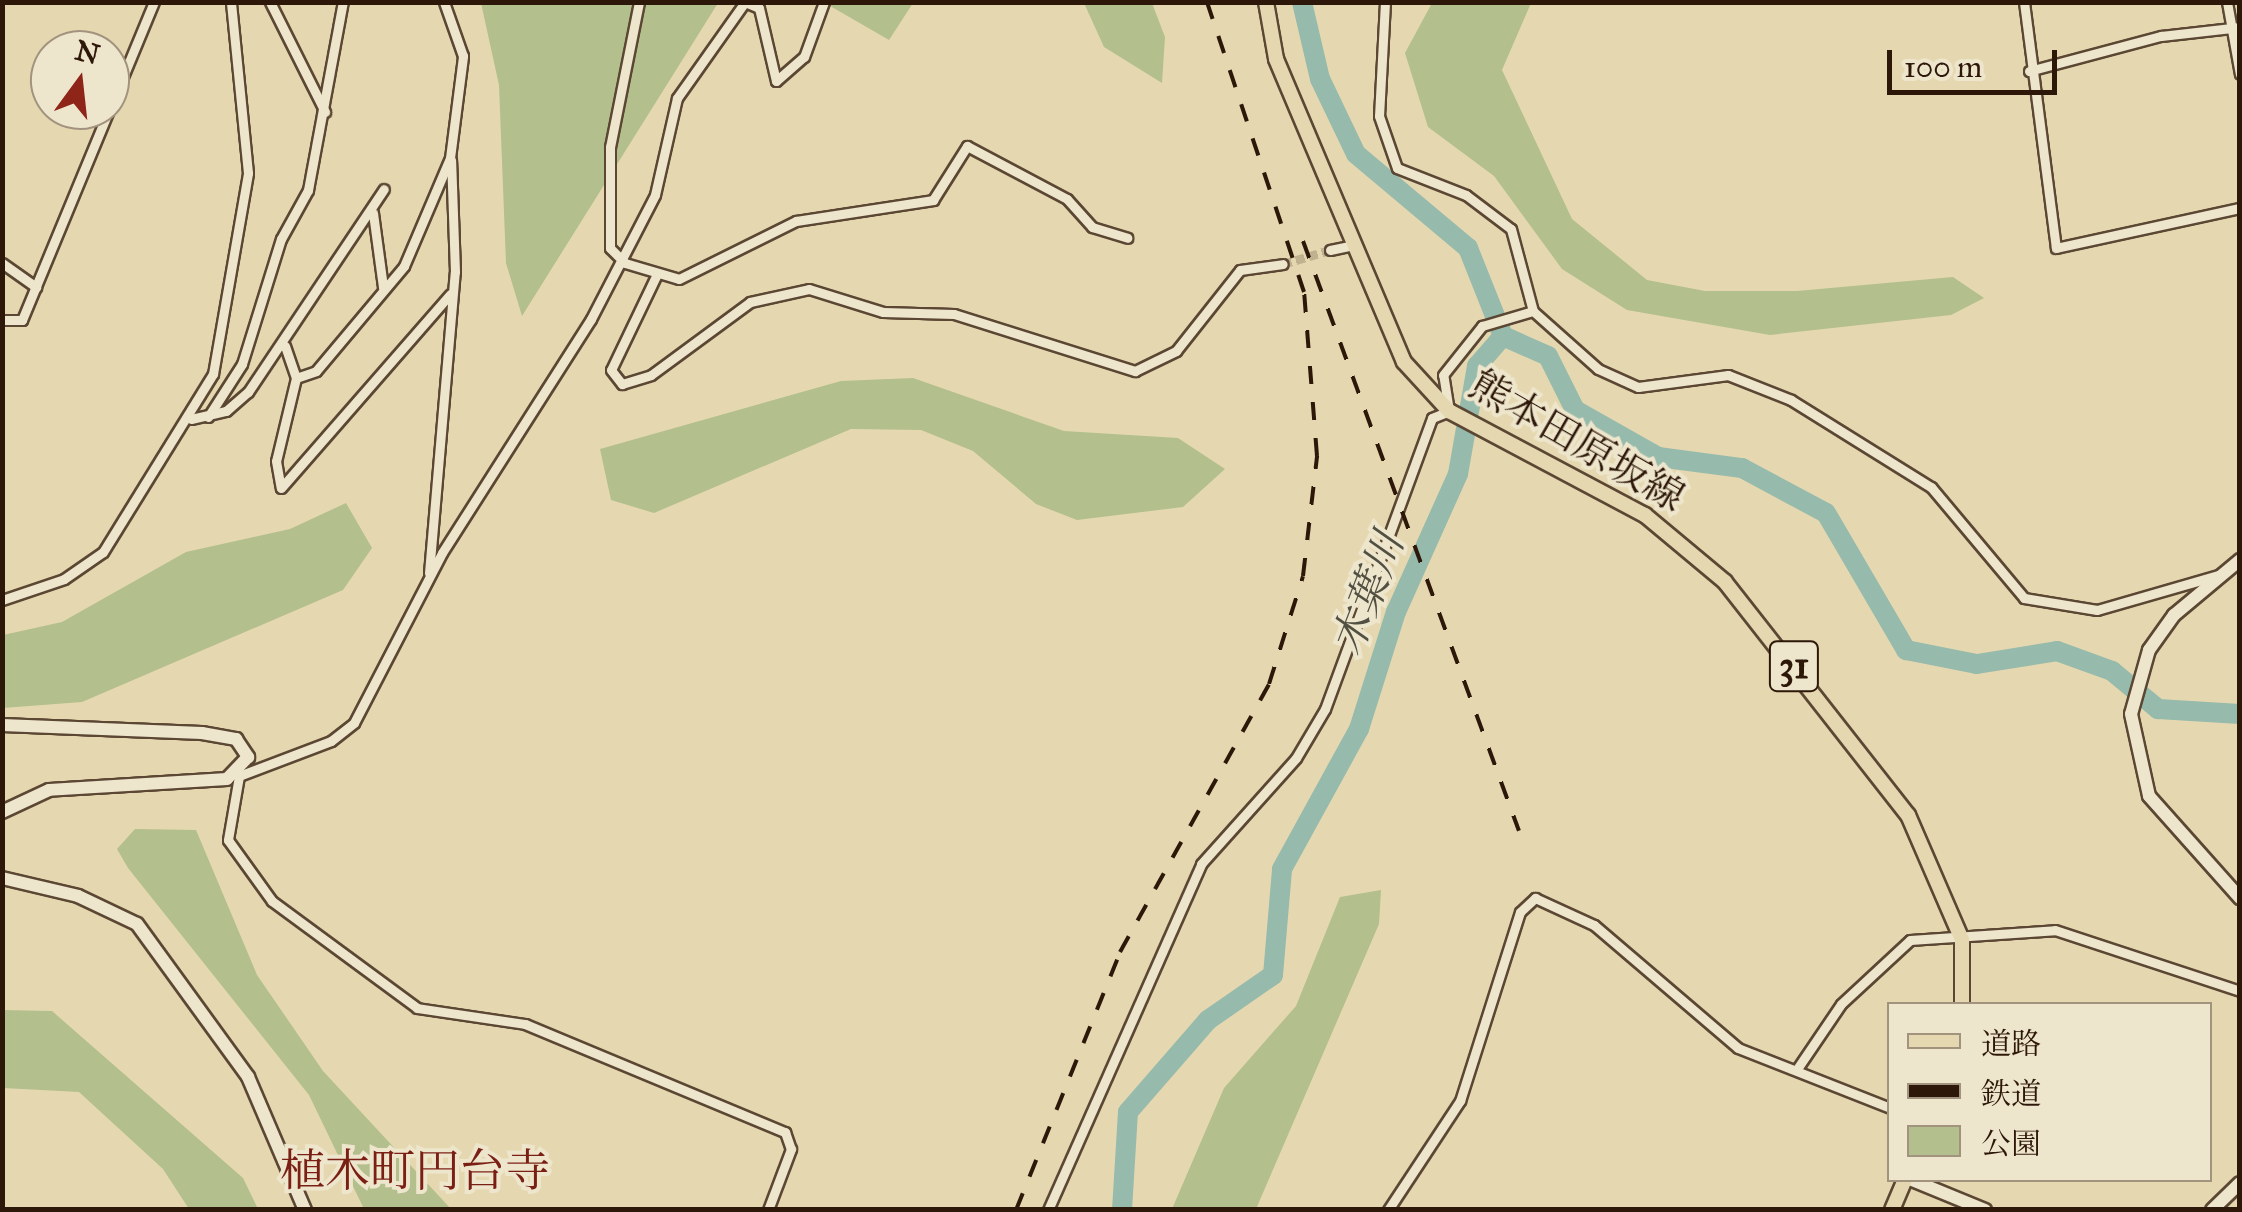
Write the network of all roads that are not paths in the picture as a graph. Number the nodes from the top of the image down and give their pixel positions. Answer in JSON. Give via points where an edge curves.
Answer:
{"nodes":[{"id":1,"x":154,"y":2,"type":"edge"},
{"id":2,"x":231,"y":2,"type":"edge"},
{"id":3,"x":270,"y":2,"type":"edge"},
{"id":4,"x":343,"y":2,"type":"edge"},
{"id":5,"x":444,"y":2,"type":"edge"},
{"id":6,"x":639,"y":2,"type":"edge"},
{"id":7,"x":745,"y":2,"type":"edge"},
{"id":8,"x":824,"y":2,"type":"edge"},
{"id":9,"x":1385,"y":2,"type":"edge"},
{"id":10,"x":2024,"y":2,"type":"edge"},
{"id":11,"x":2227,"y":2,"type":"edge"},
{"id":12,"x":1264,"y":6,"type":"edge"},
{"id":13,"x":2236,"y":27,"type":"edge"},
{"id":14,"x":130,"y":60,"type":"edge"},
{"id":15,"x":2029,"y":71,"type":"junction"},
{"id":16,"x":2240,"y":74,"type":"edge"},
{"id":17,"x":326,"y":112,"type":"junction"},
{"id":18,"x":101,"y":130,"type":"edge"},
{"id":19,"x":450,"y":158,"type":"junction"},
{"id":20,"x":384,"y":189,"type":"dead end"},
{"id":21,"x":2240,"y":208,"type":"edge"},
{"id":22,"x":373,"y":212,"type":"junction"},
{"id":23,"x":1127,"y":238,"type":"dead end"},
{"id":24,"x":1354,"y":244,"type":"junction"},
{"id":25,"x":1330,"y":250,"type":"tunnel mouth"},
{"id":26,"x":619,"y":256,"type":"junction"},
{"id":27,"x":2,"y":264,"type":"edge"},
{"id":28,"x":1284,"y":264,"type":"tunnel mouth"},
{"id":29,"x":657,"y":274,"type":"junction"},
{"id":30,"x":36,"y":287,"type":"junction"},
{"id":31,"x":383,"y":287,"type":"junction"},
{"id":32,"x":451,"y":293,"type":"junction"},
{"id":33,"x":1533,"y":311,"type":"junction"},
{"id":34,"x":2,"y":320,"type":"edge"},
{"id":35,"x":285,"y":345,"type":"junction"},
{"id":36,"x":296,"y":378,"type":"junction"},
{"id":37,"x":1455,"y":414,"type":"junction"},
{"id":38,"x":208,"y":418,"type":"junction"},
{"id":39,"x":191,"y":419,"type":"junction"},
{"id":40,"x":2240,"y":560,"type":"edge"},
{"id":41,"x":2220,"y":575,"type":"junction"},
{"id":42,"x":429,"y":576,"type":"junction"},
{"id":43,"x":2,"y":600,"type":"edge"},
{"id":44,"x":2,"y":725,"type":"edge"},
{"id":45,"x":238,"y":776,"type":"junction"},
{"id":46,"x":2,"y":812,"type":"edge"},
{"id":47,"x":2,"y":878,"type":"edge"},
{"id":48,"x":2240,"y":898,"type":"edge"},
{"id":49,"x":1962,"y":940,"type":"junction"},
{"id":50,"x":2240,"y":992,"type":"edge"},
{"id":51,"x":1962,"y":1002,"type":"edge"},
{"id":52,"x":1797,"y":1069,"type":"junction"},
{"id":53,"x":1887,"y":1107,"type":"edge"},
{"id":54,"x":1908,"y":1182,"type":"edge"},
{"id":55,"x":1914,"y":1182,"type":"edge"},
{"id":56,"x":2240,"y":1183,"type":"edge"},
{"id":57,"x":305,"y":1210,"type":"edge"},
{"id":58,"x":768,"y":1210,"type":"edge"},
{"id":59,"x":1048,"y":1210,"type":"edge"},
{"id":60,"x":1388,"y":1210,"type":"edge"},
{"id":61,"x":1892,"y":1210,"type":"edge"},
{"id":62,"x":1985,"y":1210,"type":"edge"},
{"id":63,"x":2212,"y":1210,"type":"edge"}],
"edges":[{"from":1,"to":14,"type":"street"},
{"from":2,"to":39,"type":"street","via":[[245,208],[233,302]]},
{"from":3,"to":17,"type":"street"},
{"from":4,"to":17,"type":"street"},
{"from":5,"to":19,"type":"street","via":[[463,56]]},
{"from":6,"to":26,"type":"street","via":[[610,147],[610,248]]},
{"from":7,"to":8,"type":"street","via":[[759,8],[776,80],[804,57]]},
{"from":7,"to":26,"type":"street","via":[[676,98],[655,195]]},
{"from":9,"to":33,"type":"street","via":[[1382,140],[1396,168],[1466,195],[1511,229]]},
{"from":10,"to":15,"type":"street"},
{"from":11,"to":13,"type":"street"},
{"from":12,"to":24,"type":"main road","name":"熊本田原坂線","number":"31","via":[[1276,59]]},
{"from":13,"to":15,"type":"street"},
{"from":13,"to":16,"type":"street"},
{"from":15,"to":21,"type":"street","via":[[2062,252]]},
{"from":17,"to":38,"type":"street","via":[[308,190],[282,239],[242,364]]},
{"from":18,"to":30,"type":"street"},
{"from":19,"to":31,"type":"street","via":[[404,266]]},
{"from":19,"to":32,"type":"street"},
{"from":20,"to":22,"type":"street"},
{"from":22,"to":31,"type":"street"},
{"from":22,"to":35,"type":"street"},
{"from":23,"to":29,"type":"street","via":[[1092,227],[1067,199],[966,146],[933,200],[848,206],[796,221],[695,275]]},
{"from":24,"to":25,"type":"street"},
{"from":24,"to":37,"type":"main road","name":"熊本田原坂線","number":"31","via":[[1404,362]]},
{"from":26,"to":29,"type":"street"},
{"from":26,"to":42,"type":"street","via":[[567,359]]},
{"from":27,"to":30,"type":"street"},
{"from":28,"to":29,"type":"street","via":[[1240,270],[1176,352],[1135,371],[954,314],[884,312],[808,289],[750,302],[651,375],[622,384],[612,370]]},
{"from":30,"to":34,"type":"street","via":[[22,320]]},
{"from":31,"to":36,"type":"street","via":[[316,371]]},
{"from":32,"to":36,"type":"street","via":[[281,488],[276,461]]},
{"from":32,"to":42,"type":"street"},
{"from":33,"to":37,"type":"street","via":[[1482,326],[1454,356],[1444,375]]},
{"from":33,"to":41,"type":"street","via":[[1618,382],[1728,375],[1791,400],[1931,486],[2024,598],[2097,610]]},
{"from":35,"to":36,"type":"street","via":[[284,364]]},
{"from":35,"to":38,"type":"street","via":[[238,402]]},
{"from":37,"to":49,"type":"main road","name":"熊本田原坂線","number":"31","via":[[1645,515],[1726,582],[1908,815]]},
{"from":37,"to":59,"type":"street","via":[[1432,418],[1325,709],[1296,758],[1200,864]]},
{"from":38,"to":39,"type":"street"},
{"from":39,"to":43,"type":"street","via":[[103,552],[64,579]]},
{"from":40,"to":41,"type":"main road"},
{"from":41,"to":48,"type":"main road","via":[[2149,650],[2131,714],[2150,796]]},
{"from":42,"to":45,"type":"street","via":[[344,734]]},
{"from":44,"to":45,"type":"main road","via":[[236,740],[248,757]]},
{"from":45,"to":46,"type":"main road","via":[[176,788],[50,790]]},
{"from":45,"to":58,"type":"street","via":[[232,857],[309,933],[417,1008],[525,1024],[785,1132],[792,1149]]},
{"from":47,"to":57,"type":"main road","via":[[78,896],[136,924],[248,1078]]},
{"from":49,"to":50,"type":"street","via":[[2055,930],[2108,955]]},
{"from":49,"to":51,"type":"main road","name":"熊本田原坂線","number":"31"},
{"from":49,"to":52,"type":"street","via":[[1910,940],[1841,1004]]},
{"from":52,"to":53,"type":"street"},
{"from":52,"to":60,"type":"street","via":[[1705,1027],[1570,910],[1526,900],[1460,1101]]},
{"from":54,"to":61,"type":"main road"},
{"from":55,"to":62,"type":"main road"},
{"from":56,"to":63,"type":"main road"}]}
